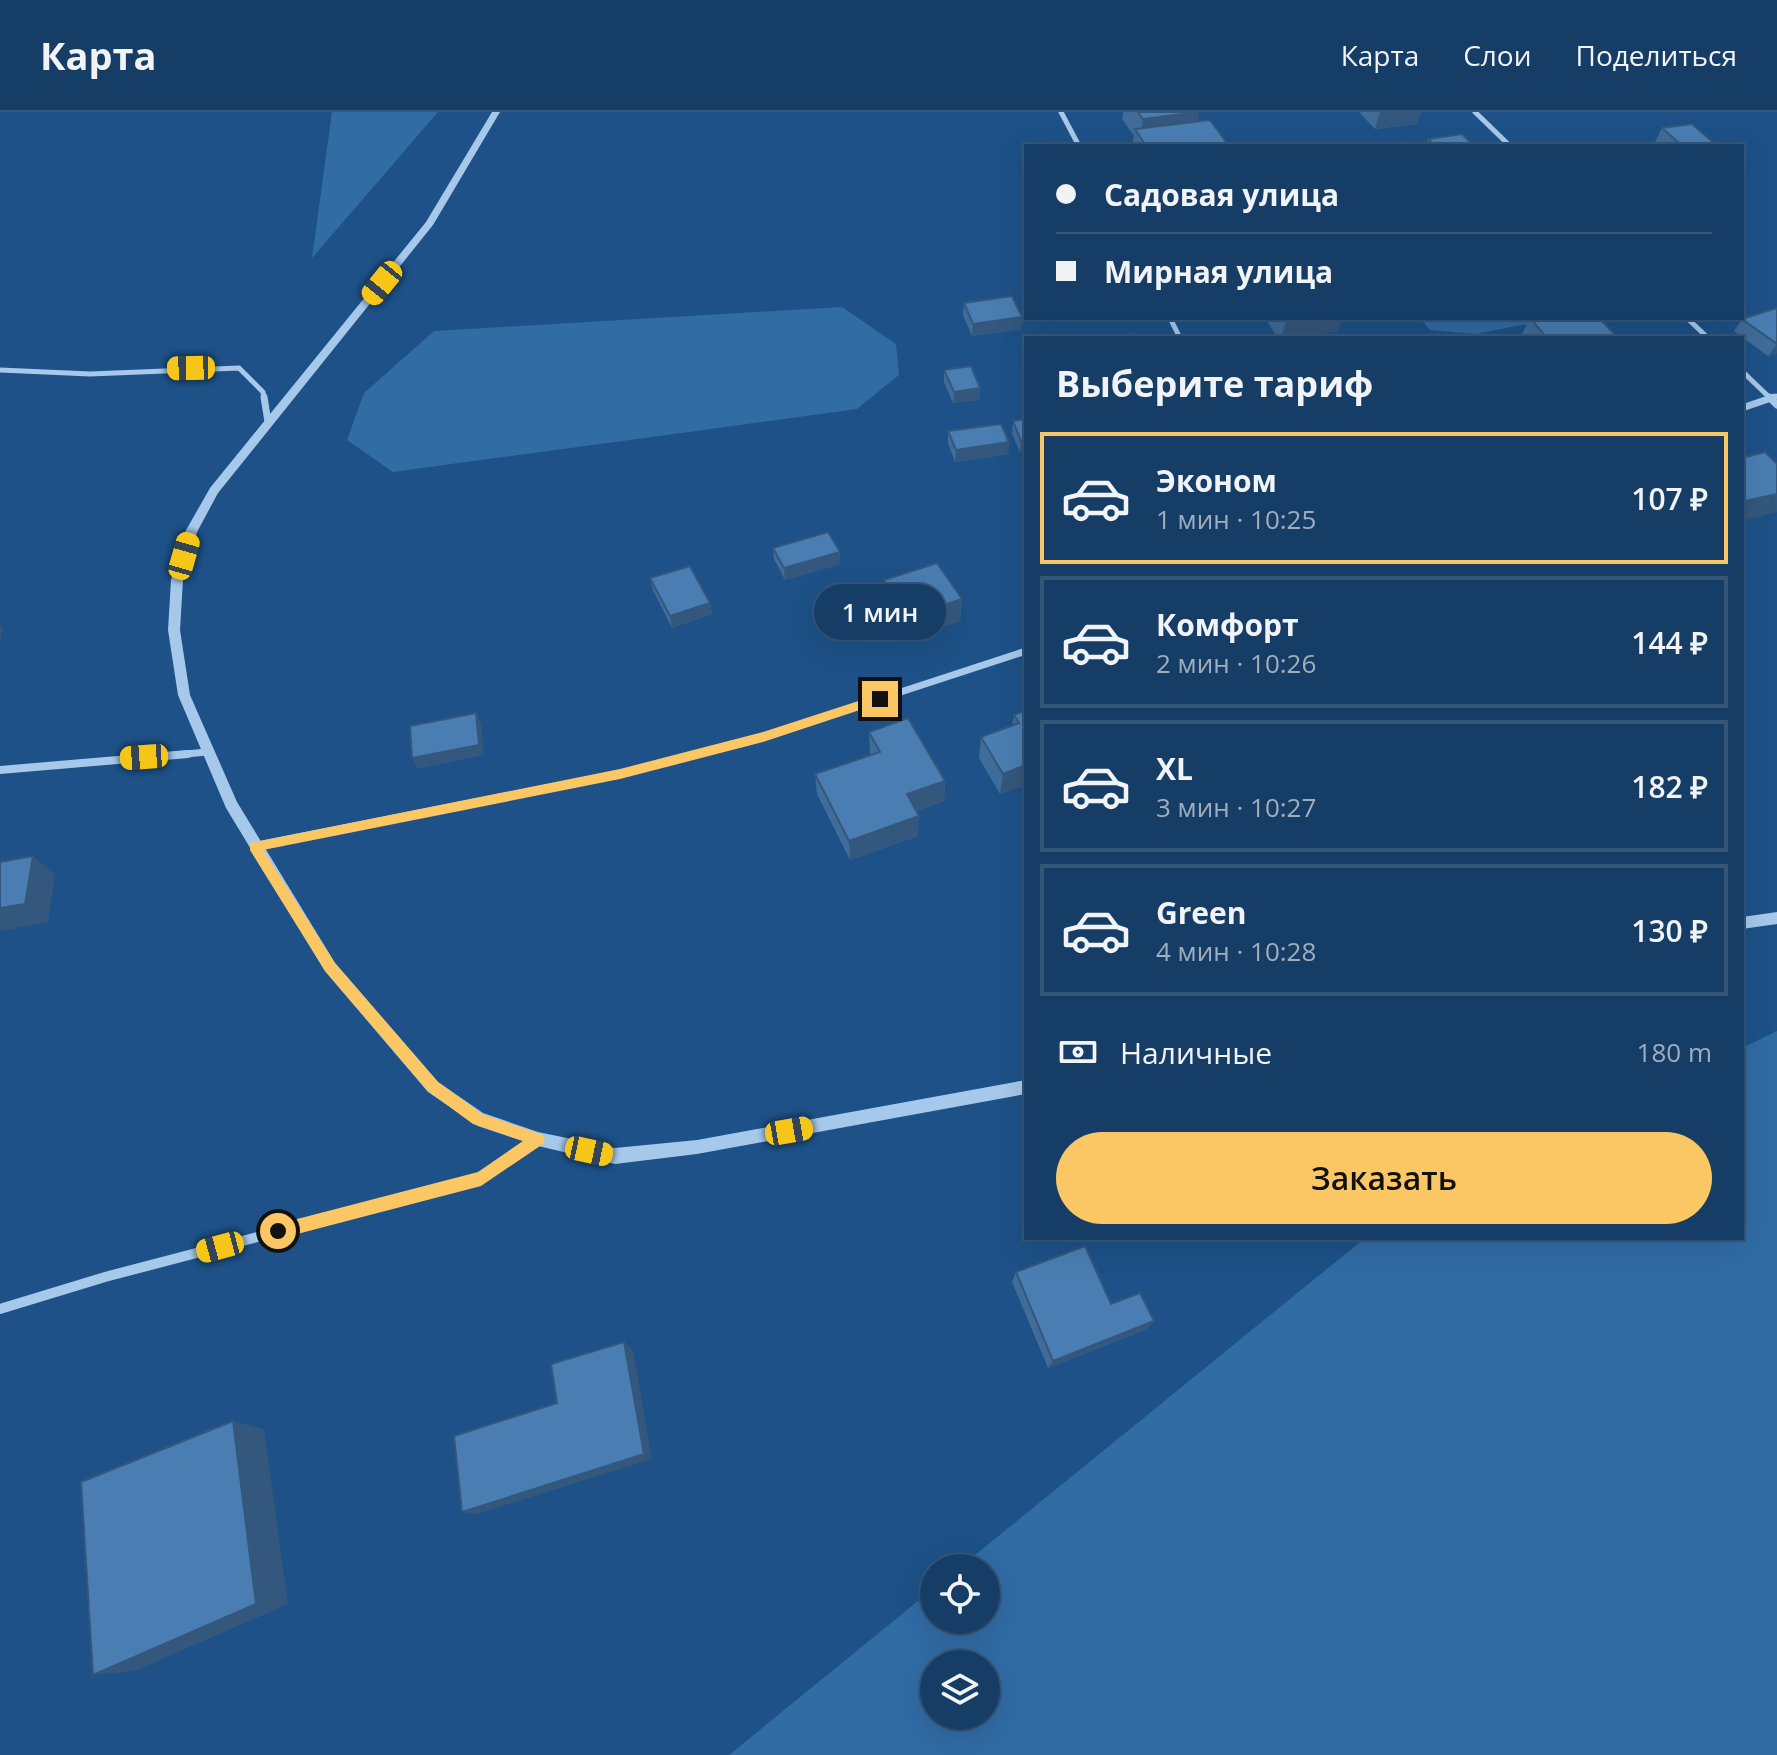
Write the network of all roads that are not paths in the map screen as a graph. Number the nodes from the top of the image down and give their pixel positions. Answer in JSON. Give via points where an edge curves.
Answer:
{"nodes":[{"id":1,"x":496,"y":112,"type":"edge"},
{"id":2,"x":1061,"y":112,"type":"edge"},
{"id":3,"x":1475,"y":112,"type":"edge"},
{"id":4,"x":1078,"y":144,"type":"edge"},
{"id":5,"x":1508,"y":144,"type":"edge"},
{"id":6,"x":1689,"y":320,"type":"edge"},
{"id":7,"x":1706,"y":336,"type":"edge"},
{"id":8,"x":0,"y":370,"type":"edge"},
{"id":9,"x":1744,"y":373,"type":"edge"},
{"id":10,"x":1774,"y":397,"type":"edge"},
{"id":11,"x":1777,"y":405,"type":"edge"},
{"id":12,"x":1744,"y":407,"type":"edge"},
{"id":13,"x":268,"y":422,"type":"junction"},
{"id":14,"x":1024,"y":652,"type":"edge"},
{"id":15,"x":207,"y":752,"type":"junction"},
{"id":16,"x":0,"y":770,"type":"edge"},
{"id":17,"x":254,"y":846,"type":"junction"},
{"id":18,"x":1777,"y":918,"type":"edge"},
{"id":19,"x":1744,"y":923,"type":"edge"},
{"id":20,"x":1024,"y":1087,"type":"edge"},
{"id":21,"x":538,"y":1139,"type":"junction"},
{"id":22,"x":0,"y":1309,"type":"edge"}],
"edges":[{"from":1,"to":13,"type":"street","via":[[430,223]]},
{"from":2,"to":4,"type":"street"},
{"from":3,"to":5,"type":"street"},
{"from":6,"to":7,"type":"street"},
{"from":8,"to":13,"type":"street","via":[[83,376],[239,368],[263,392]]},
{"from":9,"to":10,"type":"street"},
{"from":10,"to":11,"type":"street"},
{"from":10,"to":12,"type":"street"},
{"from":13,"to":15,"type":"street","via":[[214,491],[191,532],[177,580],[174,630],[184,695]]},
{"from":14,"to":17,"type":"street","via":[[763,737],[620,774]]},
{"from":15,"to":16,"type":"street"},
{"from":15,"to":17,"type":"street"},
{"from":17,"to":21,"type":"street","via":[[330,967],[433,1087],[478,1119]]},
{"from":18,"to":19,"type":"street"},
{"from":20,"to":21,"type":"street","via":[[697,1147],[615,1156]]},
{"from":21,"to":22,"type":"street","via":[[481,1178]]}]}
